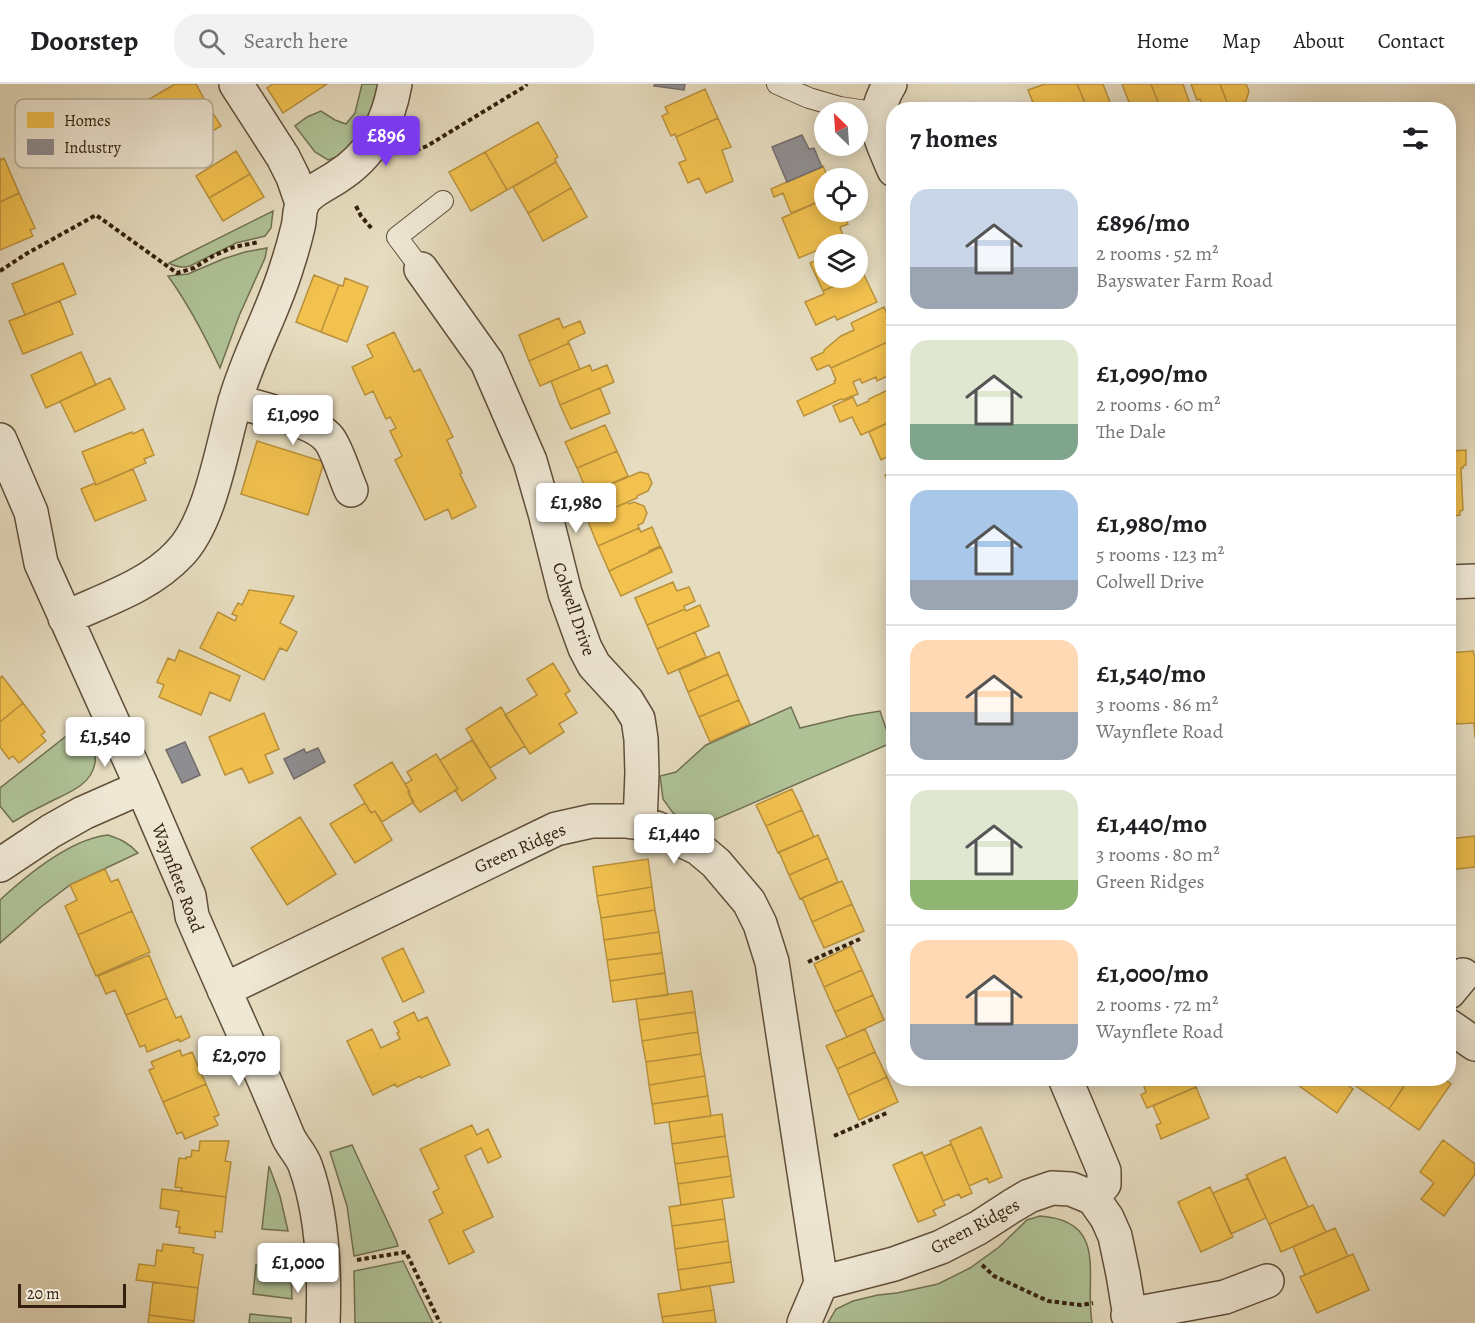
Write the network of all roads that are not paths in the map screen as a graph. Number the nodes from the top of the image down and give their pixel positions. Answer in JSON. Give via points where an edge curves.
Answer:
{"nodes":[{"id":1,"x":236,"y":84,"type":"edge"},
{"id":2,"x":395,"y":84,"type":"edge"},
{"id":3,"x":777,"y":84,"type":"edge"},
{"id":4,"x":885,"y":98,"type":"edge"},
{"id":5,"x":886,"y":149,"type":"edge"},
{"id":6,"x":443,"y":201,"type":"dead end"},
{"id":7,"x":302,"y":203,"type":"junction"},
{"id":8,"x":421,"y":269,"type":"joint"},
{"id":9,"x":235,"y":401,"type":"junction"},
{"id":10,"x":0,"y":441,"type":"edge"},
{"id":11,"x":351,"y":490,"type":"dead end"},
{"id":12,"x":1475,"y":581,"type":"edge"},
{"id":13,"x":1456,"y":582,"type":"edge"},
{"id":14,"x":65,"y":618,"type":"junction"},
{"id":15,"x":142,"y":787,"type":"junction"},
{"id":16,"x":640,"y":823,"type":"junction"},
{"id":17,"x":0,"y":865,"type":"edge"},
{"id":18,"x":224,"y":990,"type":"junction"},
{"id":19,"x":1456,"y":1031,"type":"edge"},
{"id":20,"x":1475,"y":1044,"type":"edge"},
{"id":21,"x":1068,"y":1086,"type":"edge"},
{"id":22,"x":1093,"y":1198,"type":"junction"},
{"id":23,"x":1267,"y":1281,"type":"dead end"},
{"id":24,"x":821,"y":1283,"type":"junction"},
{"id":25,"x":1128,"y":1312,"type":"edge"},
{"id":26,"x":322,"y":1323,"type":"edge"},
{"id":27,"x":804,"y":1323,"type":"edge"}],
"edges":[{"from":1,"to":7,"type":"street","via":[[283,157]]},
{"from":2,"to":7,"type":"street","via":[[387,118],[364,155]]},
{"from":3,"to":4,"type":"lane","via":[[830,104]]},
{"from":4,"to":5,"type":"street","via":[[877,120]]},
{"from":6,"to":8,"type":"lane","via":[[397,237]]},
{"from":7,"to":9,"type":"street","via":[[288,265]]},
{"from":8,"to":16,"type":"street","name":"Colwell Drive","via":[[487,362],[530,461],[565,593],[585,648],[638,719]]},
{"from":9,"to":11,"type":"street","via":[[322,431],[330,440]]},
{"from":9,"to":14,"type":"street","via":[[213,485],[190,542],[148,580]]},
{"from":10,"to":14,"type":"street","name":"Waynflete Road","via":[[31,512],[41,563]]},
{"from":12,"to":13,"type":"street"},
{"from":14,"to":15,"type":"street","name":"Waynflete Road"},
{"from":15,"to":17,"type":"street","via":[[83,813]]},
{"from":15,"to":18,"type":"street","name":"Waynflete Road"},
{"from":16,"to":18,"type":"street","name":"Green Ridges","via":[[592,821],[556,829]]},
{"from":16,"to":24,"type":"street","name":"Green Ridges","via":[[698,848],[716,863],[749,902],[760,924],[771,962]]},
{"from":18,"to":26,"type":"street","name":"Waynflete Road","via":[[289,1139],[305,1163],[324,1265]]},
{"from":19,"to":20,"type":"street"},
{"from":21,"to":22,"type":"street","via":[[1104,1171],[1104,1184]]},
{"from":22,"to":24,"type":"street","name":"Green Ridges","via":[[1071,1189],[1052,1188],[1029,1196],[941,1247]]},
{"from":22,"to":25,"type":"street","via":[[1114,1236]]},
{"from":23,"to":25,"type":"street","via":[[1225,1297]]},
{"from":24,"to":27,"type":"street"}]}
